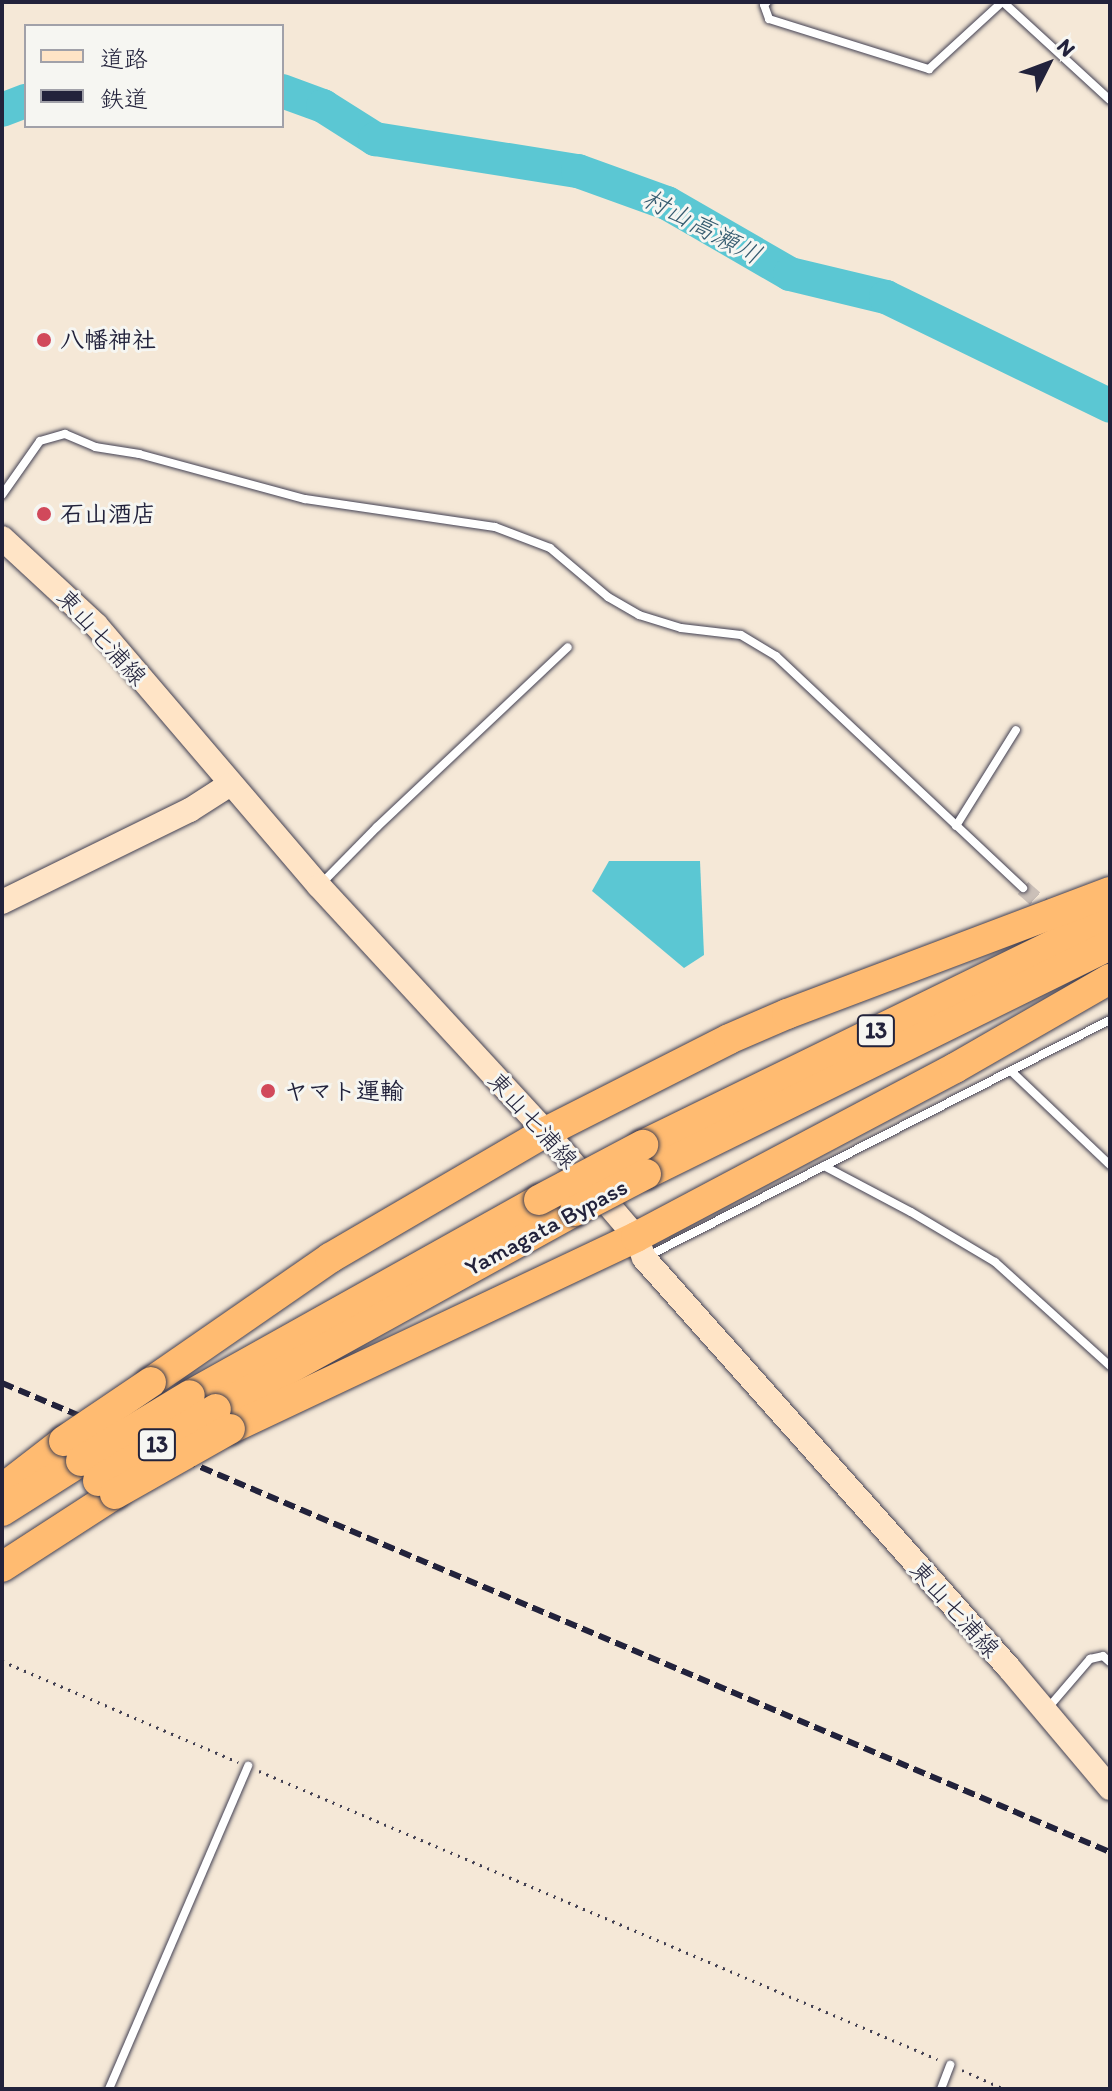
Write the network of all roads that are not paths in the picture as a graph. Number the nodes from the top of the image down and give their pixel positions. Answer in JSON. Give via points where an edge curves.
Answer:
{"nodes":[{"id":1,"x":767,"y":2,"type":"edge"},
{"id":2,"x":1003,"y":2,"type":"edge"},
{"id":3,"x":1110,"y":100,"type":"edge"},
{"id":4,"x":2,"y":495,"type":"edge"},
{"id":5,"x":2,"y":538,"type":"edge"},
{"id":6,"x":568,"y":647,"type":"dead end"},
{"id":7,"x":1016,"y":730,"type":"dead end"},
{"id":8,"x":229,"y":785,"type":"junction"},
{"id":9,"x":956,"y":826,"type":"junction"},
{"id":10,"x":319,"y":886,"type":"junction"},
{"id":11,"x":1023,"y":888,"type":"tunnel mouth"},
{"id":12,"x":1110,"y":892,"type":"edge"},
{"id":13,"x":2,"y":902,"type":"edge"},
{"id":14,"x":1110,"y":917,"type":"edge"},
{"id":15,"x":1110,"y":945,"type":"edge"},
{"id":16,"x":1110,"y":979,"type":"edge"},
{"id":17,"x":1110,"y":1020,"type":"edge"},
{"id":18,"x":1011,"y":1071,"type":"junction"},
{"id":19,"x":546,"y":1132,"type":"junction"},
{"id":20,"x":644,"y":1160,"type":"junction"},
{"id":21,"x":1110,"y":1165,"type":"edge"},
{"id":22,"x":824,"y":1166,"type":"junction"},
{"id":23,"x":640,"y":1247,"type":"junction"},
{"id":24,"x":1110,"y":1366,"type":"edge"},
{"id":25,"x":212,"y":1411,"type":"junction"},
{"id":26,"x":89,"y":1469,"type":"junction"},
{"id":27,"x":2,"y":1489,"type":"edge"},
{"id":28,"x":2,"y":1511,"type":"edge"},
{"id":29,"x":2,"y":1544,"type":"edge"},
{"id":30,"x":2,"y":1567,"type":"edge"},
{"id":31,"x":1110,"y":1662,"type":"edge"},
{"id":32,"x":1044,"y":1713,"type":"junction"},
{"id":33,"x":248,"y":1766,"type":"road end"},
{"id":34,"x":1110,"y":1788,"type":"edge"},
{"id":35,"x":950,"y":2065,"type":"road end"},
{"id":36,"x":109,"y":2089,"type":"edge"},
{"id":37,"x":941,"y":2089,"type":"edge"}],
"edges":[{"from":1,"to":2,"type":"lane","via":[[769,19],[929,69]]},
{"from":2,"to":3,"type":"lane"},
{"from":4,"to":9,"type":"lane","via":[[40,441],[65,434],[95,447],[305,499],[495,527],[550,548],[608,597],[639,615],[681,628],[741,635],[776,656]]},
{"from":5,"to":8,"type":"main road","name":"東山七浦線","via":[[96,625]]},
{"from":6,"to":10,"type":"lane"},
{"from":7,"to":9,"type":"lane"},
{"from":8,"to":10,"type":"main road","name":"東山七浦線"},
{"from":8,"to":13,"type":"main road","via":[[190,810]]},
{"from":9,"to":11,"type":"lane"},
{"from":10,"to":19,"type":"main road","name":"東山七浦線"},
{"from":12,"to":19,"type":"highway","via":[[787,1014]]},
{"from":14,"to":20,"type":"highway","name":"Yamagata Bypass","number":"13"},
{"from":15,"to":20,"type":"highway","name":"Yamagata Bypass","number":"13"},
{"from":16,"to":23,"type":"highway"},
{"from":17,"to":18,"type":"lane"},
{"from":18,"to":21,"type":"lane"},
{"from":18,"to":22,"type":"lane"},
{"from":19,"to":23,"type":"main road","name":"東山七浦線"},
{"from":19,"to":26,"type":"highway","bridge":true,"via":[[330,1258],[151,1382]]},
{"from":20,"to":25,"type":"highway","name":"Yamagata Bypass","number":"13","bridge":true,"via":[[575,1211]]},
{"from":20,"to":25,"type":"highway","name":"Yamagata Bypass","number":"13","bridge":true,"via":[[539,1200]]},
{"from":22,"to":23,"type":"lane"},
{"from":22,"to":24,"type":"lane","via":[[995,1262]]},
{"from":23,"to":25,"type":"highway"},
{"from":23,"to":32,"type":"main road","name":"東山七浦線"},
{"from":25,"to":26,"type":"highway","name":"Yamagata Bypass","number":"13","bridge":true},
{"from":25,"to":26,"type":"highway","bridge":true},
{"from":26,"to":27,"type":"highway"},
{"from":26,"to":28,"type":"highway","name":"Yamagata Bypass","number":"13"},
{"from":26,"to":29,"type":"highway","name":"Yamagata Bypass","number":"13"},
{"from":26,"to":30,"type":"highway"},
{"from":31,"to":32,"type":"lane","via":[[1103,1656],[1090,1659]]},
{"from":32,"to":34,"type":"main road","name":"東山七浦線"},
{"from":33,"to":36,"type":"lane"},
{"from":35,"to":37,"type":"lane"}]}
